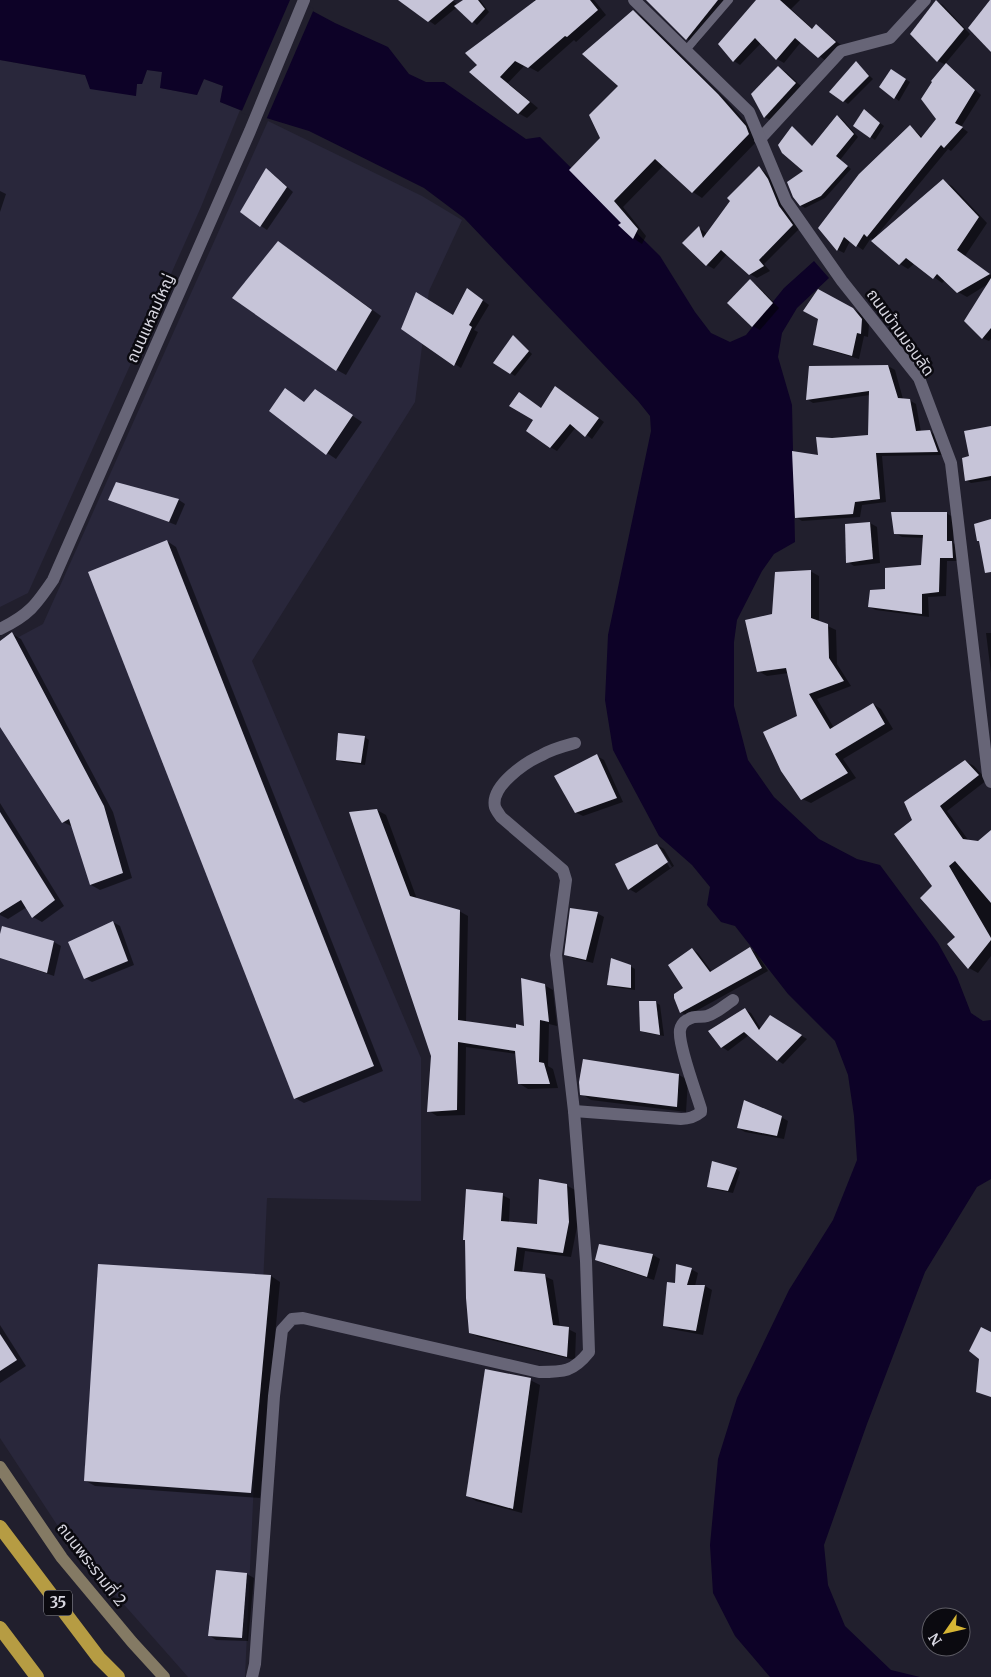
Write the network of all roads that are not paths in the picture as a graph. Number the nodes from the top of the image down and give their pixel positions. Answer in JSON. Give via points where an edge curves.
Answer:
{"nodes":[{"id":1,"x":304,"y":0,"type":"edge"},
{"id":2,"x":634,"y":0,"type":"edge"},
{"id":3,"x":730,"y":0,"type":"edge"},
{"id":4,"x":925,"y":0,"type":"edge"},
{"id":5,"x":686,"y":50,"type":"junction"},
{"id":6,"x":760,"y":139,"type":"junction"},
{"id":7,"x":0,"y":629,"type":"edge"},
{"id":8,"x":574,"y":742,"type":"dead end"},
{"id":9,"x":991,"y":782,"type":"edge"},
{"id":10,"x":733,"y":1000,"type":"dead end"},
{"id":11,"x":574,"y":1111,"type":"junction"},
{"id":12,"x":0,"y":1467,"type":"edge"},
{"id":13,"x":0,"y":1527,"type":"edge"},
{"id":14,"x":0,"y":1628,"type":"edge"},
{"id":15,"x":37,"y":1677,"type":"edge"},
{"id":16,"x":118,"y":1677,"type":"edge"},
{"id":17,"x":164,"y":1677,"type":"edge"},
{"id":18,"x":252,"y":1677,"type":"edge"}],
"edges":[{"from":1,"to":7,"type":"street","name":"ถนนแหลมใหญ่","via":[[53,580],[36,605]]},
{"from":2,"to":5,"type":"street","name":"ถนนบ้านมอบลัด"},
{"from":3,"to":5,"type":"lane"},
{"from":4,"to":6,"type":"street","via":[[890,38],[841,51]]},
{"from":5,"to":6,"type":"street","name":"ถนนบ้านมอบลัด","via":[[749,112]]},
{"from":6,"to":9,"type":"street","name":"ถนนบ้านมอบลัด","via":[[786,201],[842,281],[919,378],[951,463]]},
{"from":8,"to":11,"type":"street","via":[[542,754],[516,771],[495,795],[495,807],[501,817],[563,870],[566,880],[556,955]]},
{"from":10,"to":11,"type":"street","via":[[714,1013],[691,1017],[680,1028],[682,1049],[701,1108],[698,1115],[685,1119]]},
{"from":11,"to":18,"type":"street","via":[[586,1261],[589,1352],[580,1363],[563,1372],[540,1372],[303,1318],[292,1319],[282,1330]]},
{"from":12,"to":17,"type":"main road","name":"ถนนพระรามที่ 2","number":"35","via":[[62,1558]]},
{"from":13,"to":16,"type":"highway","number":"35"},
{"from":14,"to":15,"type":"highway"}]}
